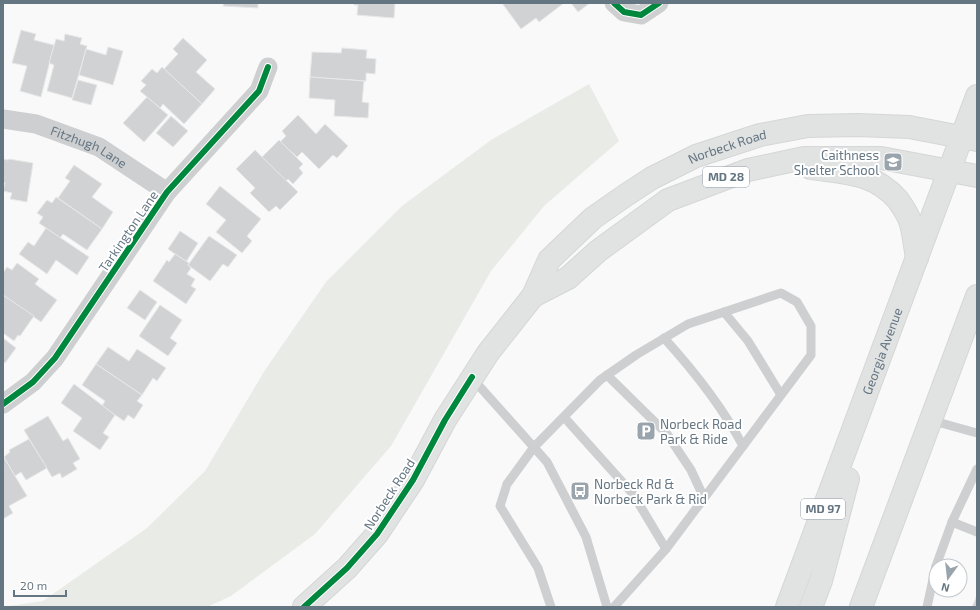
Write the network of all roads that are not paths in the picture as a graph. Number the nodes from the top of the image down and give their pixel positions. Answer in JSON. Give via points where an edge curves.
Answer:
{"nodes":[{"id":1,"x":614,"y":3,"type":"edge"},
{"id":2,"x":659,"y":3,"type":"edge"},
{"id":3,"x":268,"y":67,"type":"dead end"},
{"id":4,"x":977,"y":96,"type":"edge"},
{"id":5,"x":3,"y":119,"type":"edge"},
{"id":6,"x":969,"y":139,"type":"edge"},
{"id":7,"x":780,"y":163,"type":"junction"},
{"id":8,"x":951,"y":171,"type":"junction"},
{"id":9,"x":977,"y":176,"type":"edge"},
{"id":10,"x":167,"y":192,"type":"junction"},
{"id":11,"x":917,"y":259,"type":"junction"},
{"id":12,"x":533,"y":296,"type":"junction"},
{"id":13,"x":977,"y":296,"type":"edge"},
{"id":14,"x":724,"y":312,"type":"junction"},
{"id":15,"x":664,"y":338,"type":"junction"},
{"id":16,"x":607,"y":375,"type":"junction"},
{"id":17,"x":472,"y":377,"type":"junction"},
{"id":18,"x":781,"y":395,"type":"junction"},
{"id":19,"x":3,"y":404,"type":"edge"},
{"id":20,"x":860,"y":411,"type":"junction"},
{"id":21,"x":564,"y":418,"type":"junction"},
{"id":22,"x":930,"y":420,"type":"junction"},
{"id":23,"x":977,"y":433,"type":"edge"},
{"id":24,"x":743,"y":446,"type":"junction"},
{"id":25,"x":534,"y":447,"type":"junction"},
{"id":26,"x":977,"y":469,"type":"edge"},
{"id":27,"x":704,"y":498,"type":"junction"},
{"id":28,"x":952,"y":522,"type":"junction"},
{"id":29,"x":977,"y":532,"type":"edge"},
{"id":30,"x":666,"y":549,"type":"junction"},
{"id":31,"x":939,"y":558,"type":"edge"},
{"id":32,"x":304,"y":607,"type":"edge"},
{"id":33,"x":551,"y":607,"type":"edge"},
{"id":34,"x":607,"y":607,"type":"edge"},
{"id":35,"x":614,"y":607,"type":"edge"},
{"id":36,"x":787,"y":607,"type":"edge"},
{"id":37,"x":811,"y":607,"type":"edge"},
{"id":38,"x":861,"y":607,"type":"edge"}],
"edges":[{"from":1,"to":2,"type":"street","via":[[624,12],[641,15]]},
{"from":3,"to":10,"type":"street","name":"Tarkington Lane","via":[[259,91]]},
{"from":4,"to":6,"type":"main road","name":"Georgia Avenue","number":"MD 97"},
{"from":5,"to":10,"type":"street","name":"Fitzhugh Lane","via":[[36,124],[99,147]]},
{"from":6,"to":8,"type":"main road","name":"Georgia Avenue","number":"MD 97"},
{"from":6,"to":12,"type":"main road","name":"Norbeck Road","number":"MD 28","via":[[909,127],[808,126],[760,135],[696,156],[652,178],[593,218],[549,260]]},
{"from":7,"to":8,"type":"main road","name":"Norbeck Road","number":"MD 28","via":[[804,158],[881,158]]},
{"from":7,"to":11,"type":"main road","via":[[860,175],[875,180],[890,190],[911,223]]},
{"from":7,"to":12,"type":"main road","name":"Norbeck Road","number":"MD 28","via":[[748,170],[668,200],[598,251],[568,278]]},
{"from":8,"to":9,"type":"main road","name":"Norbeck Road","number":"MD 28"},
{"from":8,"to":11,"type":"main road","name":"Georgia Avenue","number":"MD 97"},
{"from":10,"to":19,"type":"street","name":"Tarkington Lane","via":[[56,358],[33,382]]},
{"from":11,"to":20,"type":"main road","name":"Georgia Avenue","number":"MD 97"},
{"from":12,"to":17,"type":"main road","name":"Norbeck Road","number":"MD 28"},
{"from":13,"to":22,"type":"main road"},
{"from":14,"to":15,"type":"lane","via":[[688,324]]},
{"from":14,"to":18,"type":"lane","via":[[748,341]]},
{"from":14,"to":18,"type":"lane","via":[[781,293],[797,302],[810,326],[811,355]]},
{"from":15,"to":16,"type":"lane"},
{"from":15,"to":24,"type":"lane","via":[[695,372]]},
{"from":16,"to":21,"type":"lane"},
{"from":16,"to":27,"type":"lane","via":[[667,434],[691,470]]},
{"from":17,"to":25,"type":"lane"},
{"from":17,"to":32,"type":"main road","name":"Norbeck Road","number":"MD 28","via":[[445,420],[413,480],[377,534],[348,568]]},
{"from":18,"to":24,"type":"lane"},
{"from":20,"to":36,"type":"main road","name":"Georgia Avenue","number":"MD 97"},
{"from":20,"to":37,"type":"main road","via":[[852,463],[821,581]]},
{"from":21,"to":25,"type":"lane"},
{"from":21,"to":30,"type":"lane","via":[[633,494]]},
{"from":22,"to":23,"type":"lane"},
{"from":22,"to":38,"type":"main road"},
{"from":24,"to":27,"type":"lane"},
{"from":25,"to":33,"type":"lane","via":[[507,484],[500,506],[538,568]]},
{"from":25,"to":34,"type":"lane","via":[[547,462],[586,537]]},
{"from":26,"to":28,"type":"lane"},
{"from":27,"to":30,"type":"lane"},
{"from":28,"to":29,"type":"lane"},
{"from":28,"to":31,"type":"lane"},
{"from":30,"to":35,"type":"lane"}]}
